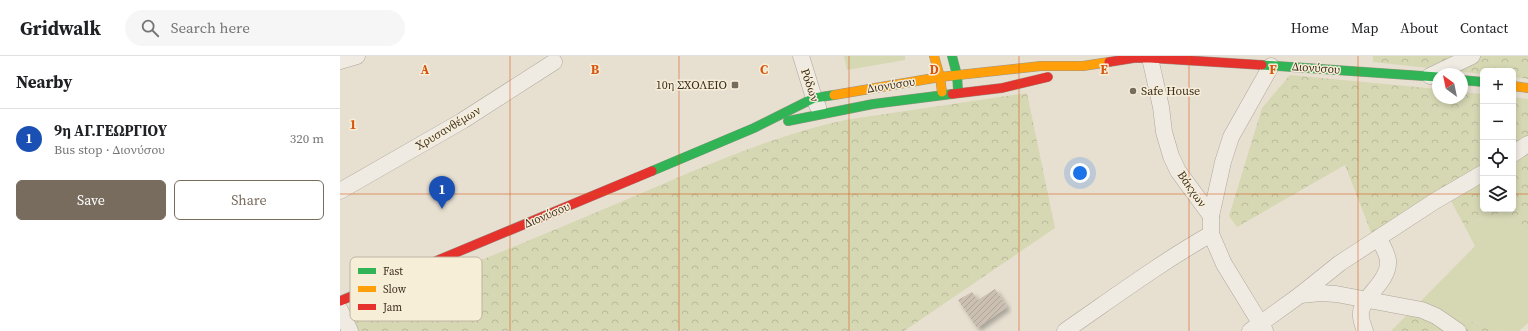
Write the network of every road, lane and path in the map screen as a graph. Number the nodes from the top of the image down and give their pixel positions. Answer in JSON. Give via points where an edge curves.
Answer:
{"nodes":[{"id":1,"x":357,"y":56,"type":"edge"},
{"id":2,"x":801,"y":56,"type":"edge"},
{"id":3,"x":934,"y":56,"type":"edge"},
{"id":4,"x":952,"y":56,"type":"edge"},
{"id":5,"x":1472,"y":56,"type":"edge"},
{"id":6,"x":1150,"y":58,"type":"junction"},
{"id":7,"x":340,"y":61,"type":"edge"},
{"id":8,"x":554,"y":62,"type":"dead end"},
{"id":9,"x":1083,"y":66,"type":"junction"},
{"id":10,"x":1271,"y":66,"type":"junction"},
{"id":11,"x":1449,"y":68,"type":"edge"},
{"id":12,"x":957,"y":75,"type":"junction"},
{"id":13,"x":1432,"y":76,"type":"edge"},
{"id":14,"x":940,"y":77,"type":"junction"},
{"id":15,"x":1468,"y":81,"type":"edge"},
{"id":16,"x":1480,"y":82,"type":"edge"},
{"id":17,"x":1516,"y":86,"type":"edge"},
{"id":18,"x":1528,"y":88,"type":"edge"},
{"id":19,"x":959,"y":93,"type":"junction"},
{"id":20,"x":942,"y":94,"type":"junction"},
{"id":21,"x":814,"y":98,"type":"junction"},
{"id":22,"x":821,"y":113,"type":"junction"},
{"id":23,"x":754,"y":128,"type":"junction"},
{"id":24,"x":1528,"y":144,"type":"edge"},
{"id":25,"x":1516,"y":152,"type":"edge"},
{"id":26,"x":1480,"y":175,"type":"edge"},
{"id":27,"x":340,"y":191,"type":"edge"},
{"id":28,"x":1211,"y":216,"type":"junction"},
{"id":29,"x":1210,"y":234,"type":"junction"},
{"id":30,"x":1379,"y":239,"type":"junction"},
{"id":31,"x":445,"y":257,"type":"edge"},
{"id":32,"x":1300,"y":295,"type":"junction"},
{"id":33,"x":350,"y":297,"type":"edge"},
{"id":34,"x":1369,"y":299,"type":"junction"},
{"id":35,"x":340,"y":301,"type":"edge"},
{"id":36,"x":340,"y":310,"type":"edge"},
{"id":37,"x":1259,"y":329,"type":"edge"},
{"id":38,"x":350,"y":331,"type":"edge"},
{"id":39,"x":1064,"y":331,"type":"edge"},
{"id":40,"x":1365,"y":331,"type":"edge"},
{"id":41,"x":1458,"y":331,"type":"edge"}],
"edges":[{"from":1,"to":7,"type":"street"},
{"from":2,"to":21,"type":"street","name":"Ρόδων"},
{"from":3,"to":14,"type":"main road"},
{"from":4,"to":12,"type":"main road"},
{"from":5,"to":11,"type":"street","name":"Διονύσου"},
{"from":6,"to":9,"type":"main road","name":"Διονύσου"},
{"from":6,"to":10,"type":"main road","name":"Διονύσου"},
{"from":6,"to":28,"type":"street","name":"Βάκχων","via":[[1171,156],[1178,172]]},
{"from":8,"to":27,"type":"street","name":"Χρυσανθέμων","via":[[462,121]]},
{"from":9,"to":12,"type":"main road","name":"Διονύσου","via":[[1041,66]]},
{"from":9,"to":19,"type":"main road","name":"Διονύσου","via":[[1036,81]]},
{"from":10,"to":13,"type":"main road","name":"Διονύσου"},
{"from":10,"to":28,"type":"street","via":[[1231,137]]},
{"from":12,"to":14,"type":"main road","name":"Διονύσου"},
{"from":12,"to":19,"type":"main road"},
{"from":14,"to":20,"type":"main road"},
{"from":14,"to":21,"type":"main road","name":"Διονύσου"},
{"from":15,"to":16,"type":"main road"},
{"from":17,"to":18,"type":"main road"},
{"from":19,"to":20,"type":"main road","name":"Διονύσου"},
{"from":20,"to":22,"type":"main road","name":"Διονύσου"},
{"from":21,"to":22,"type":"street","name":"Ρόδων"},
{"from":21,"to":23,"type":"main road","name":"Διονύσου"},
{"from":22,"to":23,"type":"main road","name":"Διονύσου"},
{"from":23,"to":31,"type":"main road","name":"Διονύσου"},
{"from":24,"to":25,"type":"street"},
{"from":26,"to":30,"type":"street","via":[[1435,201]]},
{"from":28,"to":29,"type":"street","name":"Βάκχων"},
{"from":29,"to":37,"type":"street","name":"Βάκχων"},
{"from":29,"to":39,"type":"street"},
{"from":30,"to":32,"type":"street","via":[[1340,263]]},
{"from":30,"to":34,"type":"street","via":[[1388,260],[1384,277]]},
{"from":32,"to":34,"type":"street","via":[[1321,293]]},
{"from":32,"to":37,"type":"street"},
{"from":33,"to":35,"type":"main road","name":"Διονύσου"},
{"from":34,"to":40,"type":"street","via":[[1361,313]]},
{"from":34,"to":41,"type":"street","via":[[1422,310]]},
{"from":36,"to":38,"type":"street"}]}
